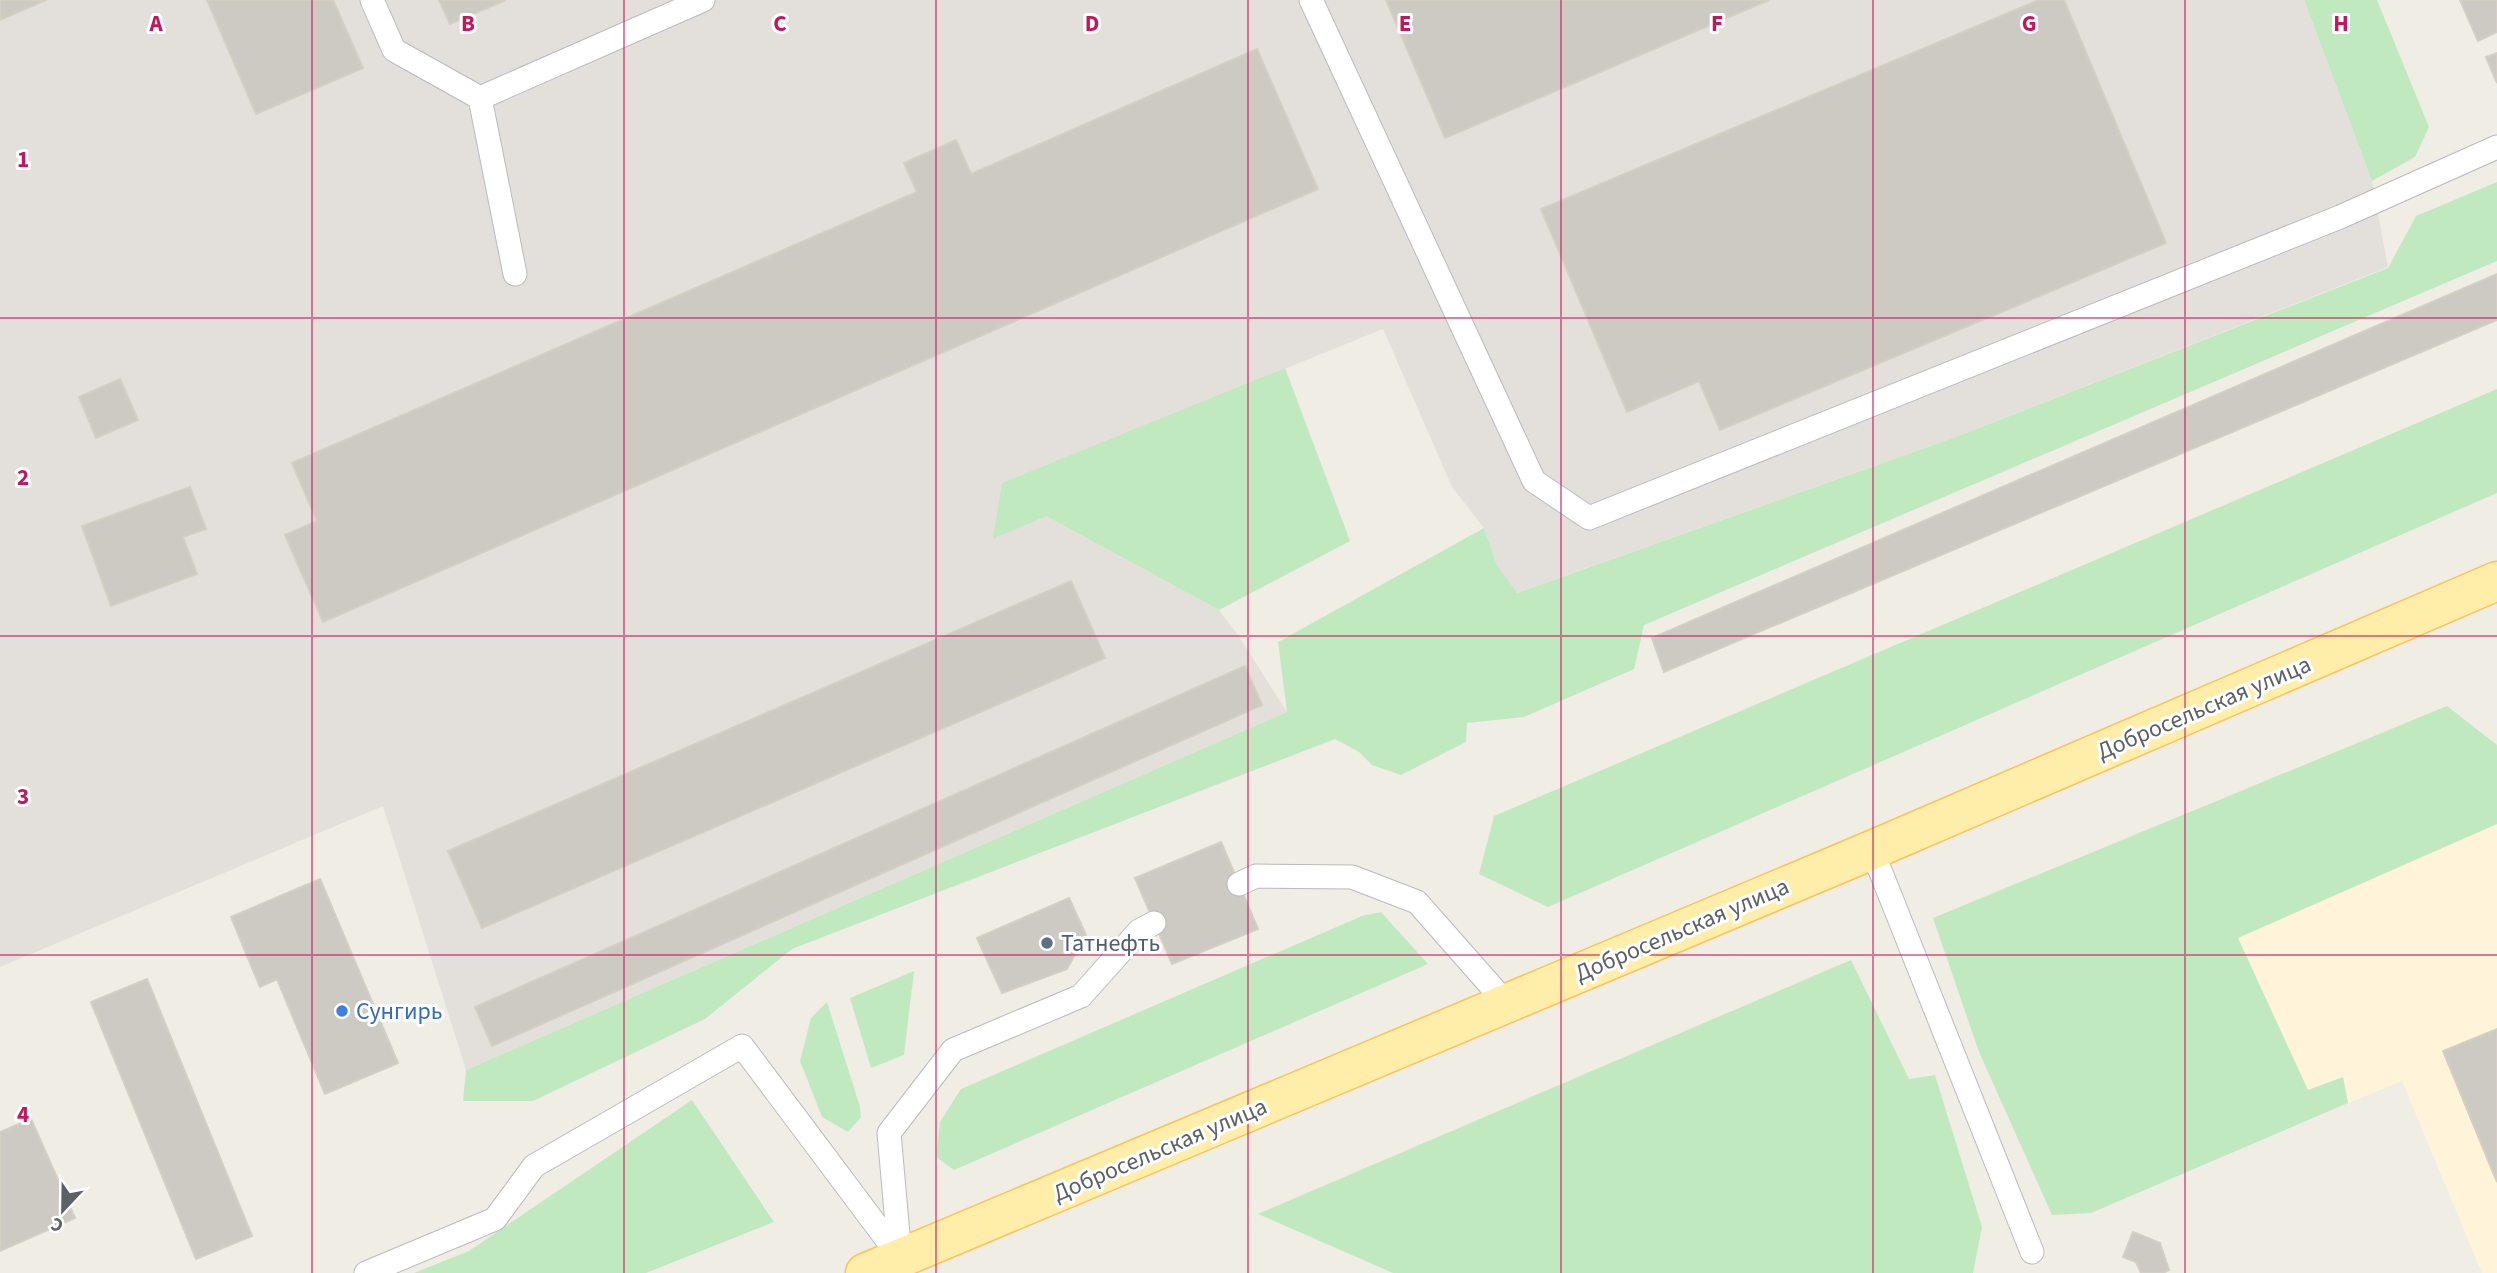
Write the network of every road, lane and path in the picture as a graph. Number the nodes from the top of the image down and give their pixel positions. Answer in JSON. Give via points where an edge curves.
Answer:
{"nodes":[{"id":1,"x":372,"y":0,"type":"edge"},
{"id":2,"x":703,"y":0,"type":"edge"},
{"id":3,"x":1311,"y":0,"type":"edge"},
{"id":4,"x":480,"y":98,"type":"junction"},
{"id":5,"x":2497,"y":147,"type":"edge"},
{"id":6,"x":515,"y":274,"type":"dead end"},
{"id":7,"x":2497,"y":581,"type":"edge"},
{"id":8,"x":1872,"y":850,"type":"junction"},
{"id":9,"x":1239,"y":884,"type":"dead end"},
{"id":10,"x":1154,"y":923,"type":"dead end"},
{"id":11,"x":1507,"y":1004,"type":"junction"},
{"id":12,"x":2032,"y":1252,"type":"dead end"},
{"id":13,"x":900,"y":1257,"type":"junction"},
{"id":14,"x":366,"y":1273,"type":"edge"},
{"id":15,"x":865,"y":1273,"type":"edge"}],
"edges":[{"from":1,"to":4,"type":"lane","via":[[394,50]]},
{"from":2,"to":4,"type":"lane"},
{"from":3,"to":5,"type":"lane","via":[[1534,481],[1590,519],[2340,218]]},
{"from":4,"to":6,"type":"lane"},
{"from":7,"to":8,"type":"main road","name":"Добросельская улица"},
{"from":8,"to":11,"type":"main road","name":"Добросельская улица"},
{"from":8,"to":12,"type":"lane"},
{"from":9,"to":11,"type":"lane","via":[[1256,876],[1352,877],[1417,902]]},
{"from":10,"to":13,"type":"lane","via":[[1139,931],[1081,996],[953,1050],[889,1133]]},
{"from":11,"to":13,"type":"main road","name":"Добросельская улица"},
{"from":13,"to":14,"type":"lane","via":[[742,1046],[534,1166],[495,1219]]},
{"from":13,"to":15,"type":"main road","name":"Добросельская улица"}]}
